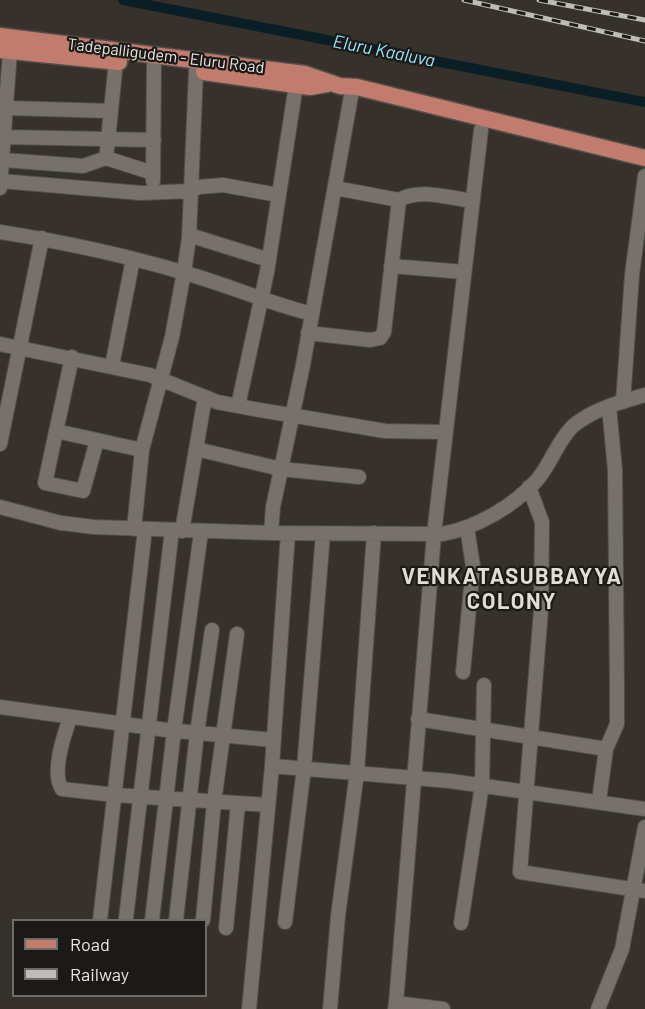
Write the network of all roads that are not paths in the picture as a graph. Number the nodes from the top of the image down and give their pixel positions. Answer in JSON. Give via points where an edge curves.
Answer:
{"nodes":[{"id":1,"x":0,"y":36,"type":"edge"},
{"id":2,"x":5,"y":50,"type":"edge"},
{"id":3,"x":116,"y":61,"type":"junction"},
{"id":4,"x":154,"y":65,"type":"junction"},
{"id":5,"x":196,"y":71,"type":"junction"},
{"id":6,"x":296,"y":85,"type":"junction"},
{"id":7,"x":336,"y":86,"type":"junction"},
{"id":8,"x":7,"y":108,"type":"junction"},
{"id":9,"x":111,"y":111,"type":"junction"},
{"id":10,"x":481,"y":130,"type":"junction"},
{"id":11,"x":4,"y":137,"type":"junction"},
{"id":12,"x":154,"y":140,"type":"junction"},
{"id":13,"x":108,"y":141,"type":"junction"},
{"id":14,"x":106,"y":158,"type":"junction"},
{"id":15,"x":645,"y":158,"type":"edge"},
{"id":16,"x":3,"y":160,"type":"junction"},
{"id":17,"x":645,"y":170,"type":"edge"},
{"id":18,"x":153,"y":172,"type":"junction"},
{"id":19,"x":645,"y":176,"type":"edge"},
{"id":20,"x":1,"y":186,"type":"edge"},
{"id":21,"x":335,"y":188,"type":"junction"},
{"id":22,"x":190,"y":191,"type":"junction"},
{"id":23,"x":153,"y":192,"type":"junction"},
{"id":24,"x":278,"y":195,"type":"junction"},
{"id":25,"x":399,"y":200,"type":"junction"},
{"id":26,"x":472,"y":201,"type":"junction"},
{"id":27,"x":0,"y":232,"type":"edge"},
{"id":28,"x":189,"y":235,"type":"junction"},
{"id":29,"x":42,"y":238,"type":"junction"},
{"id":30,"x":133,"y":259,"type":"junction"},
{"id":31,"x":269,"y":260,"type":"junction"},
{"id":32,"x":391,"y":266,"type":"junction"},
{"id":33,"x":184,"y":272,"type":"junction"},
{"id":34,"x":464,"y":272,"type":"junction"},
{"id":35,"x":262,"y":300,"type":"junction"},
{"id":36,"x":312,"y":314,"type":"junction"},
{"id":37,"x":308,"y":333,"type":"junction"},
{"id":38,"x":0,"y":344,"type":"edge"},
{"id":39,"x":20,"y":348,"type":"junction"},
{"id":40,"x":72,"y":357,"type":"junction"},
{"id":41,"x":112,"y":366,"type":"junction"},
{"id":42,"x":162,"y":380,"type":"junction"},
{"id":43,"x":645,"y":395,"type":"edge"},
{"id":44,"x":205,"y":397,"type":"junction"},
{"id":45,"x":623,"y":402,"type":"junction"},
{"id":46,"x":238,"y":406,"type":"junction"},
{"id":47,"x":609,"y":407,"type":"junction"},
{"id":48,"x":292,"y":416,"type":"junction"},
{"id":49,"x":56,"y":431,"type":"junction"},
{"id":50,"x":445,"y":432,"type":"junction"},
{"id":51,"x":97,"y":441,"type":"junction"},
{"id":52,"x":0,"y":444,"type":"edge"},
{"id":53,"x":196,"y":449,"type":"junction"},
{"id":54,"x":142,"y":450,"type":"junction"},
{"id":55,"x":281,"y":469,"type":"junction"},
{"id":56,"x":359,"y":477,"type":"dead end"},
{"id":57,"x":529,"y":487,"type":"junction"},
{"id":58,"x":0,"y":507,"type":"edge"},
{"id":59,"x":466,"y":528,"type":"junction"},
{"id":60,"x":140,"y":529,"type":"junction"},
{"id":61,"x":177,"y":531,"type":"junction"},
{"id":62,"x":201,"y":532,"type":"junction"},
{"id":63,"x":271,"y":533,"type":"junction"},
{"id":64,"x":288,"y":533,"type":"junction"},
{"id":65,"x":374,"y":533,"type":"junction"},
{"id":66,"x":323,"y":534,"type":"junction"},
{"id":67,"x":434,"y":534,"type":"junction"},
{"id":68,"x":212,"y":630,"type":"dead end"},
{"id":69,"x":237,"y":634,"type":"dead end"},
{"id":70,"x":463,"y":672,"type":"dead end"},
{"id":71,"x":484,"y":685,"type":"dead end"},
{"id":72,"x":0,"y":707,"type":"edge"},
{"id":73,"x":70,"y":718,"type":"junction"},
{"id":74,"x":418,"y":719,"type":"junction"},
{"id":75,"x":123,"y":725,"type":"junction"},
{"id":76,"x":147,"y":728,"type":"junction"},
{"id":77,"x":482,"y":728,"type":"junction"},
{"id":78,"x":174,"y":731,"type":"junction"},
{"id":79,"x":197,"y":733,"type":"junction"},
{"id":80,"x":222,"y":735,"type":"junction"},
{"id":81,"x":530,"y":738,"type":"junction"},
{"id":82,"x":273,"y":740,"type":"junction"},
{"id":83,"x":606,"y":749,"type":"junction"},
{"id":84,"x":272,"y":766,"type":"junction"},
{"id":85,"x":304,"y":768,"type":"junction"},
{"id":86,"x":357,"y":772,"type":"junction"},
{"id":87,"x":413,"y":777,"type":"junction"},
{"id":88,"x":482,"y":785,"type":"junction"},
{"id":89,"x":526,"y":790,"type":"junction"},
{"id":90,"x":115,"y":795,"type":"junction"},
{"id":91,"x":140,"y":797,"type":"junction"},
{"id":92,"x":166,"y":798,"type":"junction"},
{"id":93,"x":190,"y":800,"type":"junction"},
{"id":94,"x":599,"y":801,"type":"junction"},
{"id":95,"x":214,"y":802,"type":"junction"},
{"id":96,"x":238,"y":804,"type":"junction"},
{"id":97,"x":268,"y":805,"type":"junction"},
{"id":98,"x":645,"y":809,"type":"edge"},
{"id":99,"x":645,"y":827,"type":"edge"},
{"id":100,"x":639,"y":889,"type":"edge"},
{"id":101,"x":126,"y":918,"type":"dead end"},
{"id":102,"x":100,"y":919,"type":"edge"},
{"id":103,"x":152,"y":919,"type":"edge"},
{"id":104,"x":176,"y":919,"type":"edge"},
{"id":105,"x":203,"y":919,"type":"edge"},
{"id":106,"x":285,"y":922,"type":"dead end"},
{"id":107,"x":461,"y":923,"type":"dead end"},
{"id":108,"x":226,"y":928,"type":"dead end"},
{"id":109,"x":395,"y":1006,"type":"edge"},
{"id":110,"x":249,"y":1009,"type":"edge"},
{"id":111,"x":330,"y":1009,"type":"edge"},
{"id":112,"x":443,"y":1009,"type":"edge"},
{"id":113,"x":598,"y":1009,"type":"edge"}],
"edges":[{"from":1,"to":7,"type":"main road","name":"Tadepalligudem - Eluru Road","via":[[275,69]]},
{"from":2,"to":3,"type":"main road","name":"Tadepalligudem - Eluru Road"},
{"from":2,"to":8,"type":"street"},
{"from":3,"to":4,"type":"main road","name":"Tadepalligudem - Eluru Road"},
{"from":3,"to":9,"type":"street"},
{"from":4,"to":5,"type":"main road","name":"Tadepalligudem - Eluru Road"},
{"from":4,"to":12,"type":"street"},
{"from":5,"to":6,"type":"main road","name":"Tadepalligudem - Eluru Road"},
{"from":5,"to":22,"type":"street"},
{"from":6,"to":7,"type":"main road","name":"Tadepalligudem - Eluru Road"},
{"from":6,"to":24,"type":"street"},
{"from":7,"to":10,"type":"main road","name":"Tadepalligudem - Eluru Road"},
{"from":7,"to":15,"type":"main road","name":"Tadepalligudem - Eluru Road","via":[[357,87]]},
{"from":7,"to":21,"type":"street"},
{"from":8,"to":9,"type":"street"},
{"from":8,"to":11,"type":"street"},
{"from":9,"to":13,"type":"street"},
{"from":10,"to":17,"type":"main road","name":"Tadepalligudem - Eluru Road"},
{"from":10,"to":26,"type":"street"},
{"from":11,"to":13,"type":"street"},
{"from":11,"to":16,"type":"street"},
{"from":12,"to":13,"type":"street"},
{"from":12,"to":18,"type":"street"},
{"from":13,"to":14,"type":"street"},
{"from":14,"to":16,"type":"street","via":[[83,165]]},
{"from":14,"to":18,"type":"street"},
{"from":16,"to":20,"type":"street"},
{"from":18,"to":23,"type":"street"},
{"from":19,"to":45,"type":"street","via":[[632,275]]},
{"from":20,"to":23,"type":"street"},
{"from":21,"to":25,"type":"street"},
{"from":21,"to":36,"type":"street"},
{"from":22,"to":23,"type":"street"},
{"from":22,"to":24,"type":"street","via":[[223,185]]},
{"from":22,"to":28,"type":"street"},
{"from":24,"to":31,"type":"street"},
{"from":25,"to":26,"type":"street","via":[[421,194]]},
{"from":25,"to":32,"type":"street"},
{"from":26,"to":34,"type":"street"},
{"from":27,"to":29,"type":"street"},
{"from":28,"to":31,"type":"street"},
{"from":28,"to":33,"type":"street"},
{"from":29,"to":30,"type":"street"},
{"from":29,"to":39,"type":"street"},
{"from":30,"to":33,"type":"street"},
{"from":30,"to":41,"type":"street"},
{"from":31,"to":35,"type":"street"},
{"from":32,"to":34,"type":"street"},
{"from":32,"to":37,"type":"street","via":[[384,332],[380,338]]},
{"from":33,"to":35,"type":"street"},
{"from":33,"to":42,"type":"street"},
{"from":34,"to":50,"type":"street"},
{"from":35,"to":36,"type":"street"},
{"from":35,"to":46,"type":"street"},
{"from":36,"to":37,"type":"street"},
{"from":37,"to":48,"type":"street"},
{"from":38,"to":39,"type":"street"},
{"from":39,"to":40,"type":"street"},
{"from":39,"to":52,"type":"street"},
{"from":40,"to":41,"type":"street"},
{"from":40,"to":49,"type":"street"},
{"from":41,"to":42,"type":"street"},
{"from":42,"to":44,"type":"street"},
{"from":42,"to":54,"type":"street","via":[[149,414]]},
{"from":43,"to":45,"type":"street"},
{"from":44,"to":46,"type":"street"},
{"from":44,"to":53,"type":"street"},
{"from":45,"to":47,"type":"street"},
{"from":46,"to":48,"type":"street"},
{"from":47,"to":57,"type":"street","via":[[571,428]]},
{"from":47,"to":83,"type":"street","via":[[615,470],[617,689],[616,724]]},
{"from":48,"to":50,"type":"street","via":[[385,431]]},
{"from":48,"to":55,"type":"street"},
{"from":49,"to":51,"type":"street"},
{"from":49,"to":51,"type":"street","via":[[45,483],[83,491]]},
{"from":50,"to":67,"type":"street"},
{"from":51,"to":54,"type":"street"},
{"from":53,"to":55,"type":"street"},
{"from":53,"to":61,"type":"street"},
{"from":54,"to":60,"type":"street"},
{"from":55,"to":56,"type":"street"},
{"from":55,"to":63,"type":"street"},
{"from":57,"to":59,"type":"street","via":[[495,513]]},
{"from":57,"to":81,"type":"street","via":[[542,522],[541,610]]},
{"from":58,"to":60,"type":"street","via":[[61,523]]},
{"from":59,"to":67,"type":"street"},
{"from":59,"to":70,"type":"street","via":[[473,566]]},
{"from":60,"to":61,"type":"street"},
{"from":60,"to":75,"type":"street"},
{"from":61,"to":62,"type":"street"},
{"from":61,"to":76,"type":"street"},
{"from":62,"to":63,"type":"street"},
{"from":62,"to":78,"type":"street"},
{"from":63,"to":64,"type":"street"},
{"from":64,"to":66,"type":"street"},
{"from":64,"to":82,"type":"street"},
{"from":65,"to":66,"type":"street"},
{"from":65,"to":67,"type":"street"},
{"from":65,"to":86,"type":"street"},
{"from":66,"to":85,"type":"street"},
{"from":67,"to":74,"type":"street"},
{"from":68,"to":79,"type":"street"},
{"from":69,"to":80,"type":"street"},
{"from":71,"to":77,"type":"street"},
{"from":72,"to":73,"type":"street"},
{"from":73,"to":75,"type":"street"},
{"from":73,"to":90,"type":"street","via":[[61,745],[59,786],[70,791]]},
{"from":74,"to":77,"type":"street"},
{"from":74,"to":87,"type":"street"},
{"from":75,"to":76,"type":"street"},
{"from":75,"to":90,"type":"street"},
{"from":76,"to":78,"type":"street"},
{"from":76,"to":91,"type":"street"},
{"from":77,"to":81,"type":"street"},
{"from":77,"to":88,"type":"street"},
{"from":78,"to":79,"type":"street"},
{"from":78,"to":92,"type":"street"},
{"from":79,"to":80,"type":"street"},
{"from":79,"to":93,"type":"street"},
{"from":80,"to":82,"type":"street"},
{"from":80,"to":95,"type":"street"},
{"from":81,"to":83,"type":"street"},
{"from":81,"to":89,"type":"street"},
{"from":82,"to":84,"type":"street"},
{"from":83,"to":94,"type":"street"},
{"from":84,"to":85,"type":"street"},
{"from":84,"to":97,"type":"street"},
{"from":85,"to":86,"type":"street"},
{"from":85,"to":106,"type":"street"},
{"from":86,"to":87,"type":"street"},
{"from":86,"to":111,"type":"street"},
{"from":87,"to":88,"type":"street"},
{"from":87,"to":109,"type":"street"},
{"from":88,"to":89,"type":"street"},
{"from":88,"to":107,"type":"street"},
{"from":89,"to":94,"type":"street"},
{"from":89,"to":100,"type":"street","via":[[520,872]]},
{"from":90,"to":91,"type":"street"},
{"from":90,"to":102,"type":"street"},
{"from":91,"to":92,"type":"street"},
{"from":91,"to":101,"type":"street"},
{"from":92,"to":93,"type":"street"},
{"from":92,"to":103,"type":"street"},
{"from":93,"to":95,"type":"street"},
{"from":93,"to":104,"type":"street"},
{"from":94,"to":98,"type":"street"},
{"from":95,"to":96,"type":"street"},
{"from":95,"to":105,"type":"street"},
{"from":96,"to":97,"type":"street"},
{"from":96,"to":108,"type":"street"},
{"from":97,"to":110,"type":"street"},
{"from":99,"to":100,"type":"street"},
{"from":100,"to":113,"type":"street","via":[[622,949]]},
{"from":109,"to":112,"type":"street"}]}
